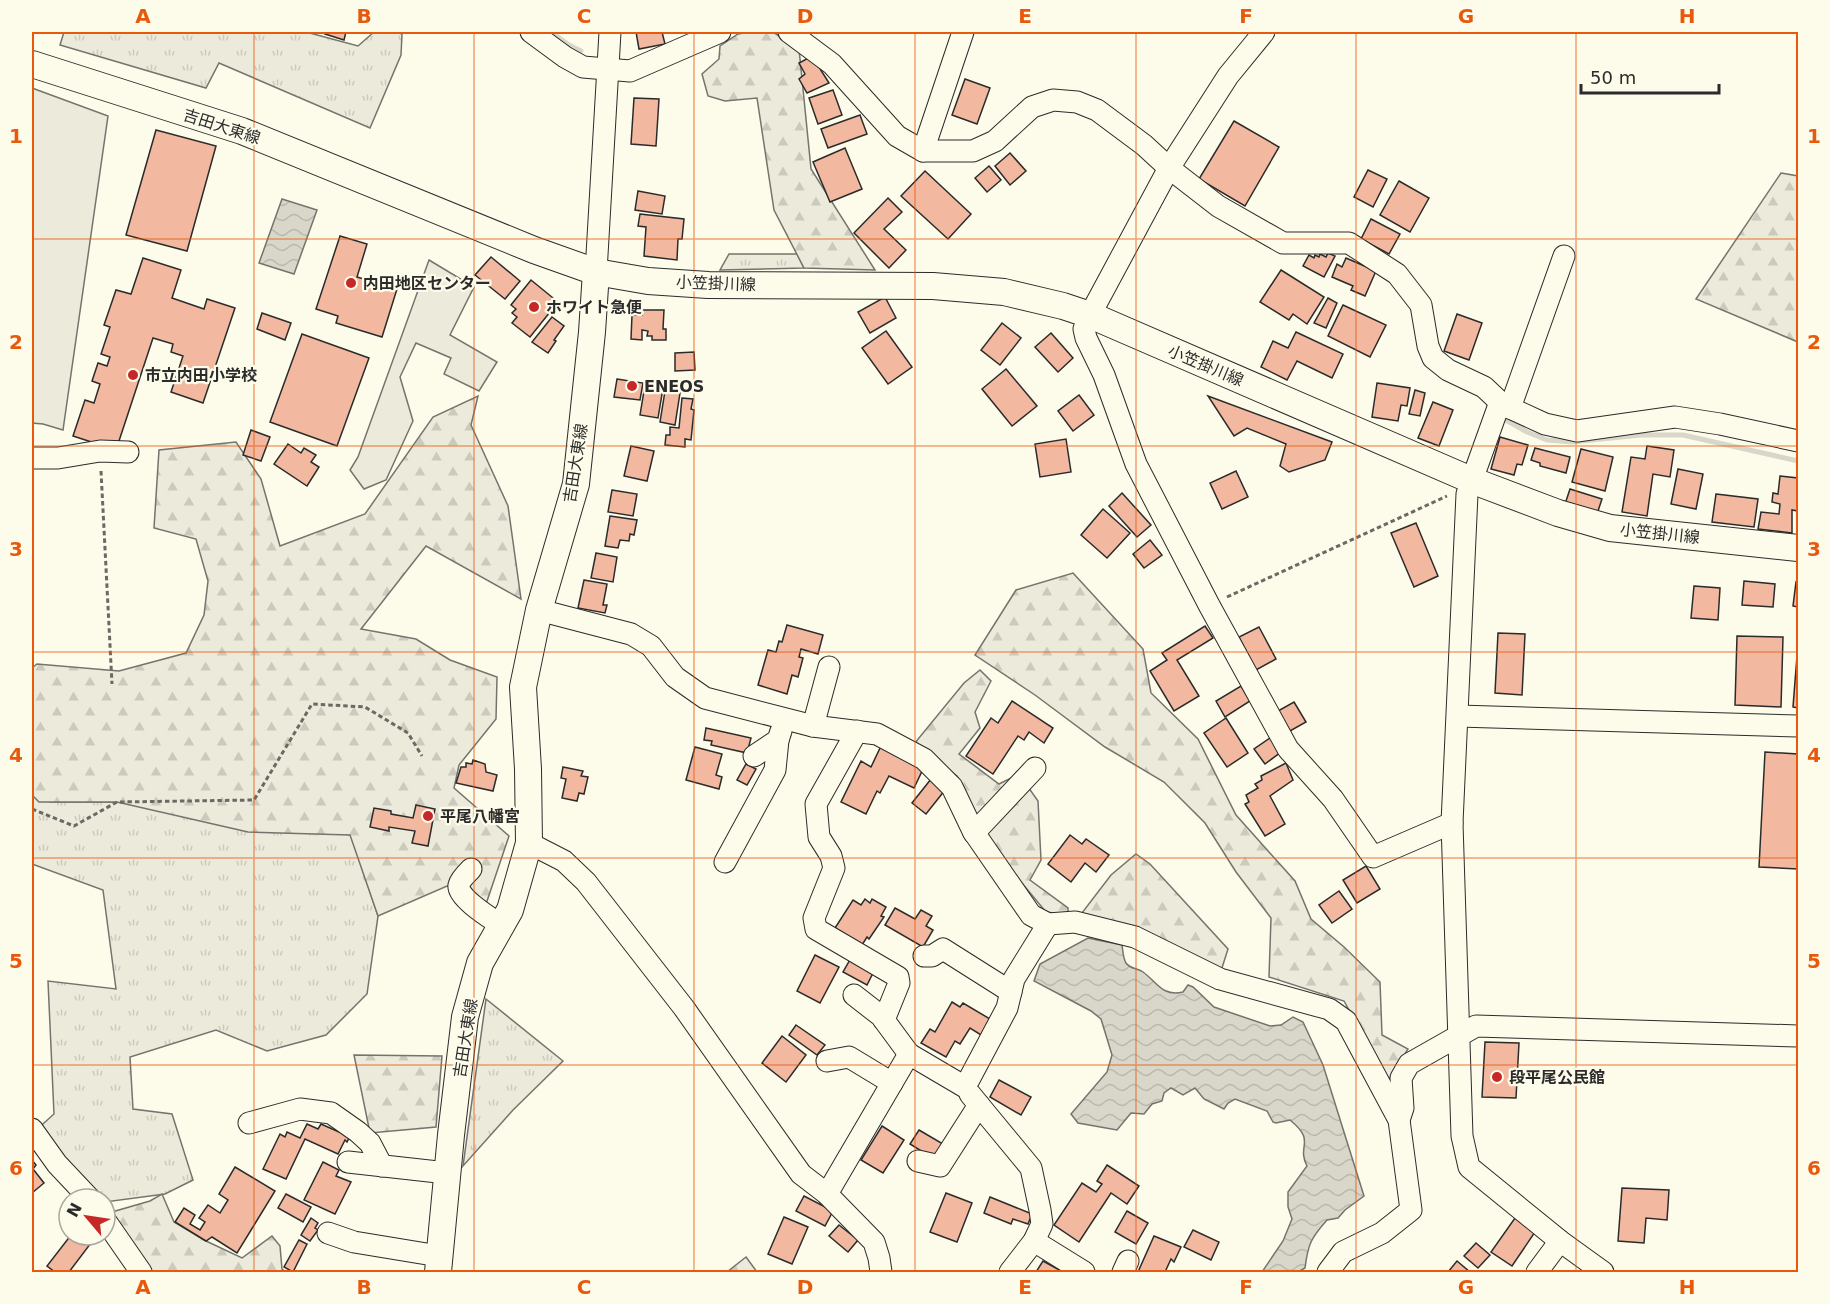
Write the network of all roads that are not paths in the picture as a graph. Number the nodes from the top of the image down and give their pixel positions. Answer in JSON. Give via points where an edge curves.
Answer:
{"nodes":[{"id":1,"x":531,"y":32,"type":"edge"},
{"id":2,"x":610,"y":32,"type":"edge"},
{"id":3,"x":720,"y":32,"type":"edge"},
{"id":4,"x":789,"y":32,"type":"edge"},
{"id":5,"x":963,"y":32,"type":"edge"},
{"id":6,"x":1264,"y":32,"type":"edge"},
{"id":7,"x":32,"y":64,"type":"edge"},
{"id":8,"x":607,"y":70,"type":"junction"},
{"id":9,"x":923,"y":151,"type":"junction"},
{"id":10,"x":1169,"y":168,"type":"junction"},
{"id":11,"x":1564,"y":256,"type":"dead end"},
{"id":12,"x":596,"y":272,"type":"junction"},
{"id":13,"x":1090,"y":315,"type":"junction"},
{"id":14,"x":1505,"y":405,"type":"junction"},
{"id":15,"x":1798,"y":441,"type":"edge"},
{"id":16,"x":128,"y":452,"type":"dead end"},
{"id":17,"x":32,"y":458,"type":"edge"},
{"id":18,"x":1469,"y":487,"type":"junction"},
{"id":19,"x":1798,"y":548,"type":"edge"},
{"id":20,"x":539,"y":610,"type":"junction"},
{"id":21,"x":829,"y":667,"type":"dead end"},
{"id":22,"x":1458,"y":716,"type":"junction"},
{"id":23,"x":785,"y":719,"type":"junction"},
{"id":24,"x":813,"y":726,"type":"junction"},
{"id":25,"x":1798,"y":726,"type":"edge"},
{"id":26,"x":857,"y":731,"type":"junction"},
{"id":27,"x":778,"y":740,"type":"junction"},
{"id":28,"x":754,"y":756,"type":"dead end"},
{"id":29,"x":1035,"y":768,"type":"dead end"},
{"id":30,"x":1452,"y":823,"type":"junction"},
{"id":31,"x":974,"y":832,"type":"junction"},
{"id":32,"x":529,"y":843,"type":"junction"},
{"id":33,"x":725,"y":862,"type":"dead end"},
{"id":34,"x":471,"y":869,"type":"dead end"},
{"id":35,"x":1048,"y":924,"type":"junction"},
{"id":36,"x":501,"y":926,"type":"junction"},
{"id":37,"x":924,"y":956,"type":"dead end"},
{"id":38,"x":1011,"y":992,"type":"junction"},
{"id":39,"x":854,"y":995,"type":"dead end"},
{"id":40,"x":885,"y":1020,"type":"junction"},
{"id":41,"x":1460,"y":1036,"type":"junction"},
{"id":42,"x":1798,"y":1036,"type":"edge"},
{"id":43,"x":909,"y":1054,"type":"junction"},
{"id":44,"x":827,"y":1061,"type":"dead end"},
{"id":45,"x":892,"y":1083,"type":"junction"},
{"id":46,"x":965,"y":1087,"type":"junction"},
{"id":47,"x":979,"y":1105,"type":"junction"},
{"id":48,"x":1399,"y":1120,"type":"junction"},
{"id":49,"x":249,"y":1123,"type":"dead end"},
{"id":50,"x":32,"y":1129,"type":"edge"},
{"id":51,"x":918,"y":1161,"type":"dead end"},
{"id":52,"x":348,"y":1162,"type":"dead end"},
{"id":53,"x":382,"y":1166,"type":"junction"},
{"id":54,"x":447,"y":1173,"type":"junction"},
{"id":55,"x":79,"y":1187,"type":"edge"},
{"id":56,"x":827,"y":1194,"type":"junction"},
{"id":57,"x":328,"y":1233,"type":"dead end"},
{"id":58,"x":117,"y":1237,"type":"edge"},
{"id":59,"x":1560,"y":1240,"type":"junction"},
{"id":60,"x":1034,"y":1241,"type":"junction"},
{"id":61,"x":439,"y":1264,"type":"edge"},
{"id":62,"x":141,"y":1272,"type":"edge"},
{"id":63,"x":881,"y":1272,"type":"edge"},
{"id":64,"x":1010,"y":1272,"type":"edge"},
{"id":65,"x":1084,"y":1272,"type":"edge"},
{"id":66,"x":1328,"y":1272,"type":"edge"},
{"id":67,"x":1537,"y":1272,"type":"edge"},
{"id":68,"x":1603,"y":1272,"type":"edge"}],
"edges":[{"from":1,"to":8,"type":"street","via":[[583,67]]},
{"from":2,"to":8,"type":"street"},
{"from":3,"to":8,"type":"street","via":[[630,71]]},
{"from":4,"to":9,"type":"street","via":[[832,64],[897,136]]},
{"from":5,"to":9,"type":"street"},
{"from":6,"to":10,"type":"street","via":[[1228,76]]},
{"from":7,"to":12,"type":"main road","name":"吉田大東線","via":[[242,131]]},
{"from":8,"to":12,"type":"street"},
{"from":9,"to":10,"type":"street","via":[[973,151],[995,141],[1032,108],[1053,100],[1077,102],[1097,110]]},
{"from":10,"to":13,"type":"street"},
{"from":10,"to":14,"type":"street","via":[[1218,206],[1283,243],[1349,243],[1397,274],[1421,305],[1433,358],[1448,370],[1485,387]]},
{"from":11,"to":14,"type":"street"},
{"from":12,"to":13,"type":"main road","name":"小笠掛川線","via":[[708,285],[933,286],[1004,292]]},
{"from":12,"to":20,"type":"main road","name":"吉田大東線","via":[[576,484]]},
{"from":13,"to":18,"type":"main road","name":"小笠掛川線"},
{"from":13,"to":30,"type":"street","via":[[1084,329],[1086,338],[1104,375],[1136,464],[1288,749],[1333,799],[1373,857]]},
{"from":14,"to":15,"type":"street","via":[[1545,424],[1577,431],[1675,417]]},
{"from":14,"to":18,"type":"street"},
{"from":16,"to":17,"type":"street"},
{"from":18,"to":19,"type":"main road","name":"小笠掛川線","via":[[1610,528]]},
{"from":18,"to":22,"type":"street"},
{"from":20,"to":23,"type":"street","via":[[631,634],[651,646],[675,677],[705,698]]},
{"from":20,"to":32,"type":"main road","name":"吉田大東線","via":[[523,687]]},
{"from":21,"to":24,"type":"street"},
{"from":22,"to":25,"type":"street"},
{"from":22,"to":30,"type":"street"},
{"from":23,"to":24,"type":"street"},
{"from":23,"to":27,"type":"street"},
{"from":24,"to":26,"type":"street"},
{"from":26,"to":31,"type":"street","via":[[877,734],[924,759],[952,788]]},
{"from":26,"to":40,"type":"street","via":[[816,804],[819,837],[834,868],[814,924],[816,929],[898,977]]},
{"from":27,"to":28,"type":"street"},
{"from":27,"to":33,"type":"street","via":[[775,770]]},
{"from":29,"to":31,"type":"street"},
{"from":30,"to":41,"type":"street"},
{"from":31,"to":35,"type":"street","via":[[1031,915]]},
{"from":32,"to":36,"type":"main road","name":"吉田大東線","via":[[510,910]]},
{"from":32,"to":56,"type":"street","via":[[564,861],[586,882],[684,1008],[801,1174]]},
{"from":34,"to":36,"type":"street","via":[[459,890]]},
{"from":35,"to":38,"type":"street","via":[[1014,979]]},
{"from":35,"to":48,"type":"street","via":[[1075,922],[1135,937],[1220,979],[1329,1009],[1346,1021]]},
{"from":36,"to":54,"type":"main road","name":"吉田大東線","via":[[480,963],[465,1017]]},
{"from":37,"to":38,"type":"street","via":[[943,949]]},
{"from":38,"to":46,"type":"street","via":[[1007,1008]]},
{"from":39,"to":40,"type":"street"},
{"from":40,"to":43,"type":"street"},
{"from":41,"to":42,"type":"street","via":[[1476,1026]]},
{"from":41,"to":48,"type":"street","via":[[1409,1064],[1401,1078],[1403,1108]]},
{"from":41,"to":59,"type":"street","via":[[1462,1136],[1469,1167]]},
{"from":43,"to":45,"type":"street"},
{"from":43,"to":46,"type":"street"},
{"from":44,"to":45,"type":"street","via":[[849,1057]]},
{"from":45,"to":56,"type":"street"},
{"from":46,"to":47,"type":"street"},
{"from":47,"to":51,"type":"street","via":[[940,1166]]},
{"from":47,"to":60,"type":"street","via":[[1031,1168],[1042,1224]]},
{"from":48,"to":66,"type":"street","via":[[1411,1210],[1382,1233],[1343,1252]]},
{"from":49,"to":53,"type":"street","via":[[300,1109],[332,1113],[370,1143]]},
{"from":50,"to":55,"type":"street"},
{"from":52,"to":53,"type":"street"},
{"from":53,"to":54,"type":"street"},
{"from":54,"to":61,"type":"main road","name":"吉田大東線"},
{"from":56,"to":63,"type":"street","via":[[873,1242]]},
{"from":57,"to":61,"type":"street"},
{"from":58,"to":62,"type":"street"},
{"from":59,"to":67,"type":"street"},
{"from":59,"to":68,"type":"street"},
{"from":60,"to":64,"type":"street"},
{"from":60,"to":65,"type":"street"}]}
